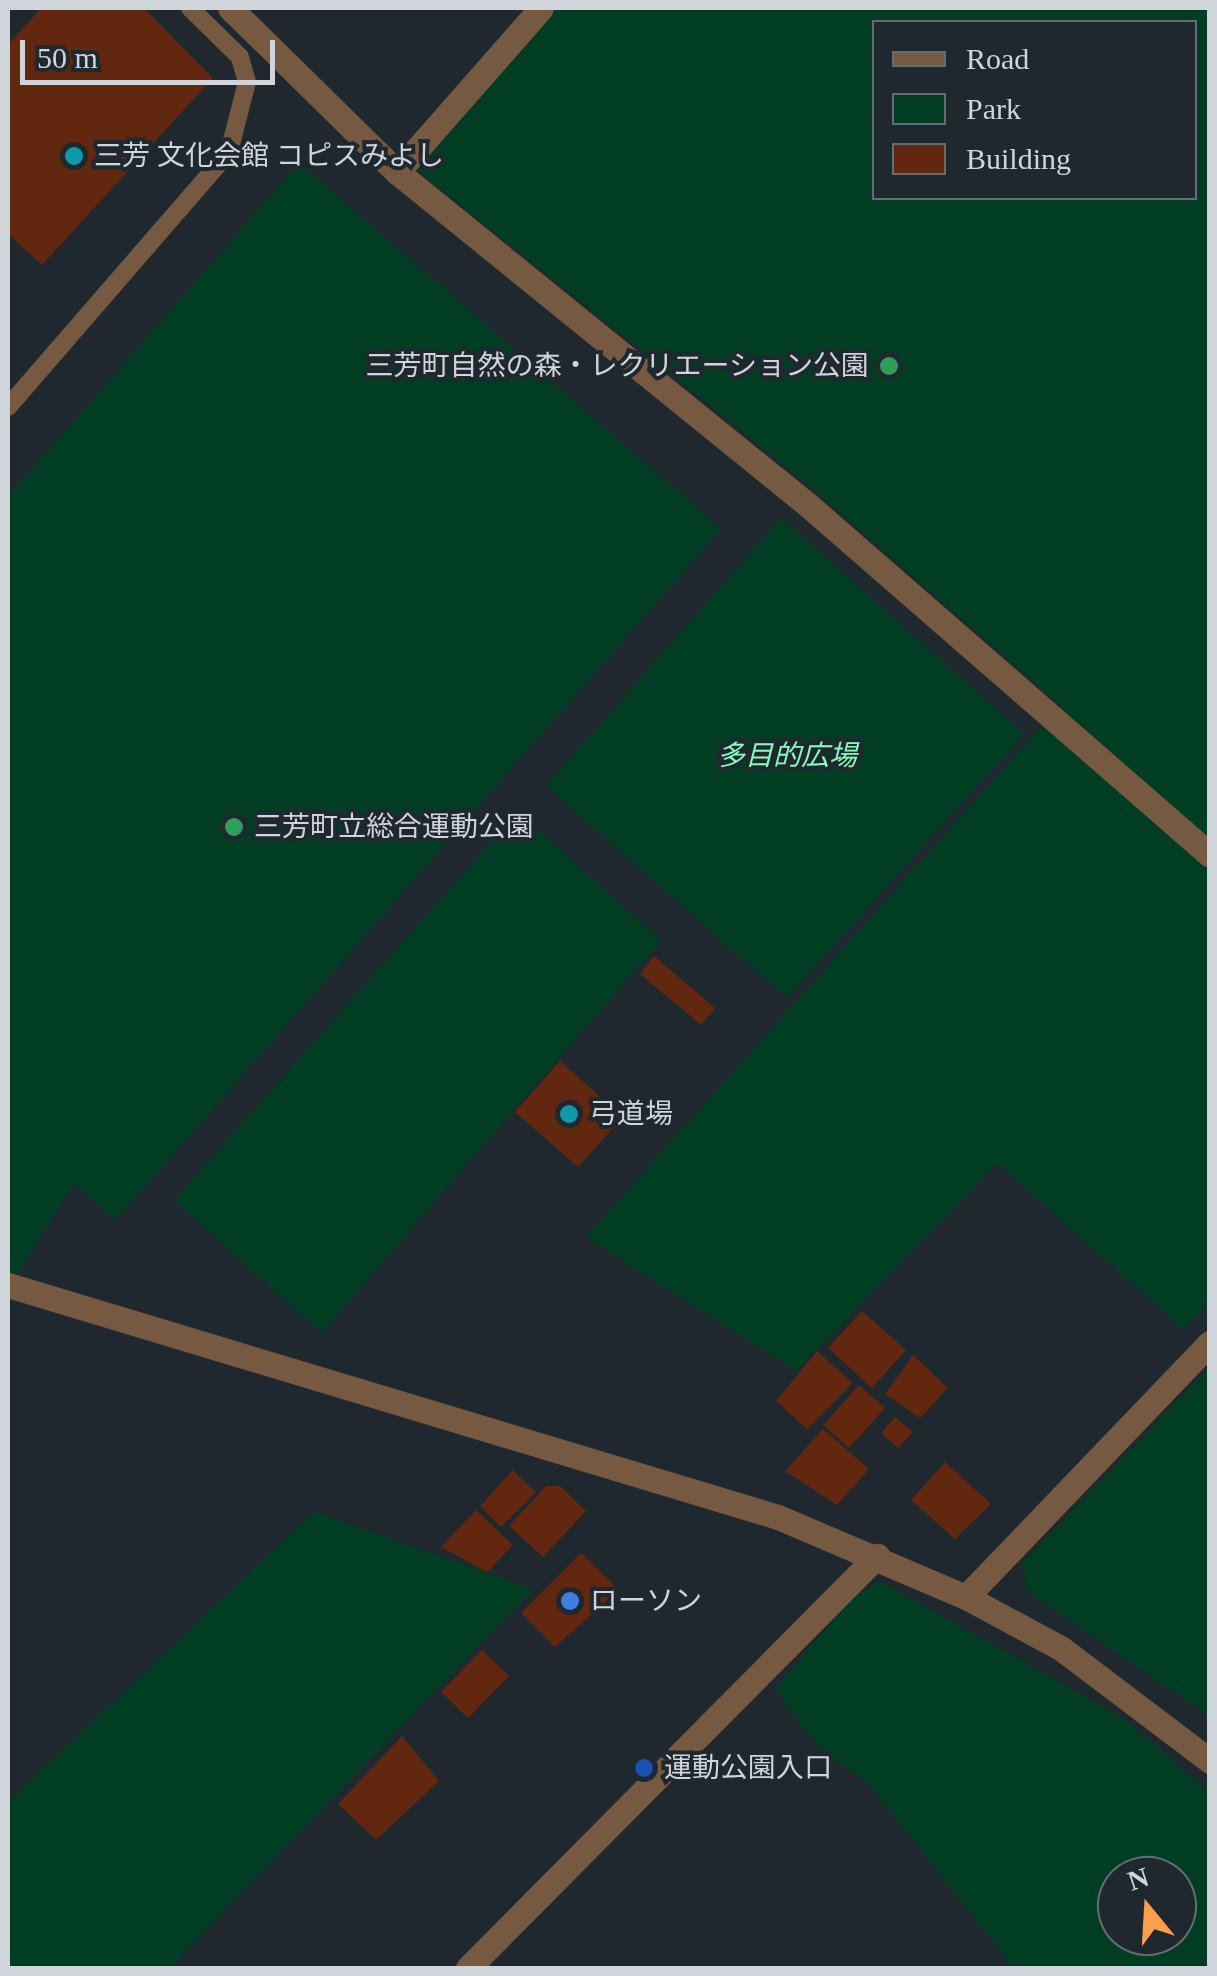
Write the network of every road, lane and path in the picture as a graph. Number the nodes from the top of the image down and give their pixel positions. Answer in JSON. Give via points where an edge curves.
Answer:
{"nodes":[{"id":1,"x":190,"y":8,"type":"edge"},
{"id":2,"x":230,"y":8,"type":"edge"},
{"id":3,"x":542,"y":8,"type":"edge"},
{"id":4,"x":397,"y":172,"type":"junction"},
{"id":5,"x":8,"y":407,"type":"edge"},
{"id":6,"x":1210,"y":855,"type":"edge"},
{"id":7,"x":8,"y":1285,"type":"edge"},
{"id":8,"x":1210,"y":1343,"type":"edge"},
{"id":9,"x":876,"y":1556,"type":"junction"},
{"id":10,"x":966,"y":1597,"type":"junction"},
{"id":11,"x":1210,"y":1761,"type":"edge"},
{"id":12,"x":468,"y":1968,"type":"edge"}],
"edges":[{"from":1,"to":5,"type":"lane","via":[[240,58],[247,82],[229,152]]},
{"from":2,"to":4,"type":"street"},
{"from":3,"to":4,"type":"street"},
{"from":4,"to":6,"type":"street","via":[[808,505]]},
{"from":7,"to":9,"type":"street","via":[[778,1517]]},
{"from":8,"to":10,"type":"street"},
{"from":9,"to":10,"type":"street"},
{"from":9,"to":12,"type":"street"},
{"from":10,"to":11,"type":"street","via":[[1094,1671]]}]}
